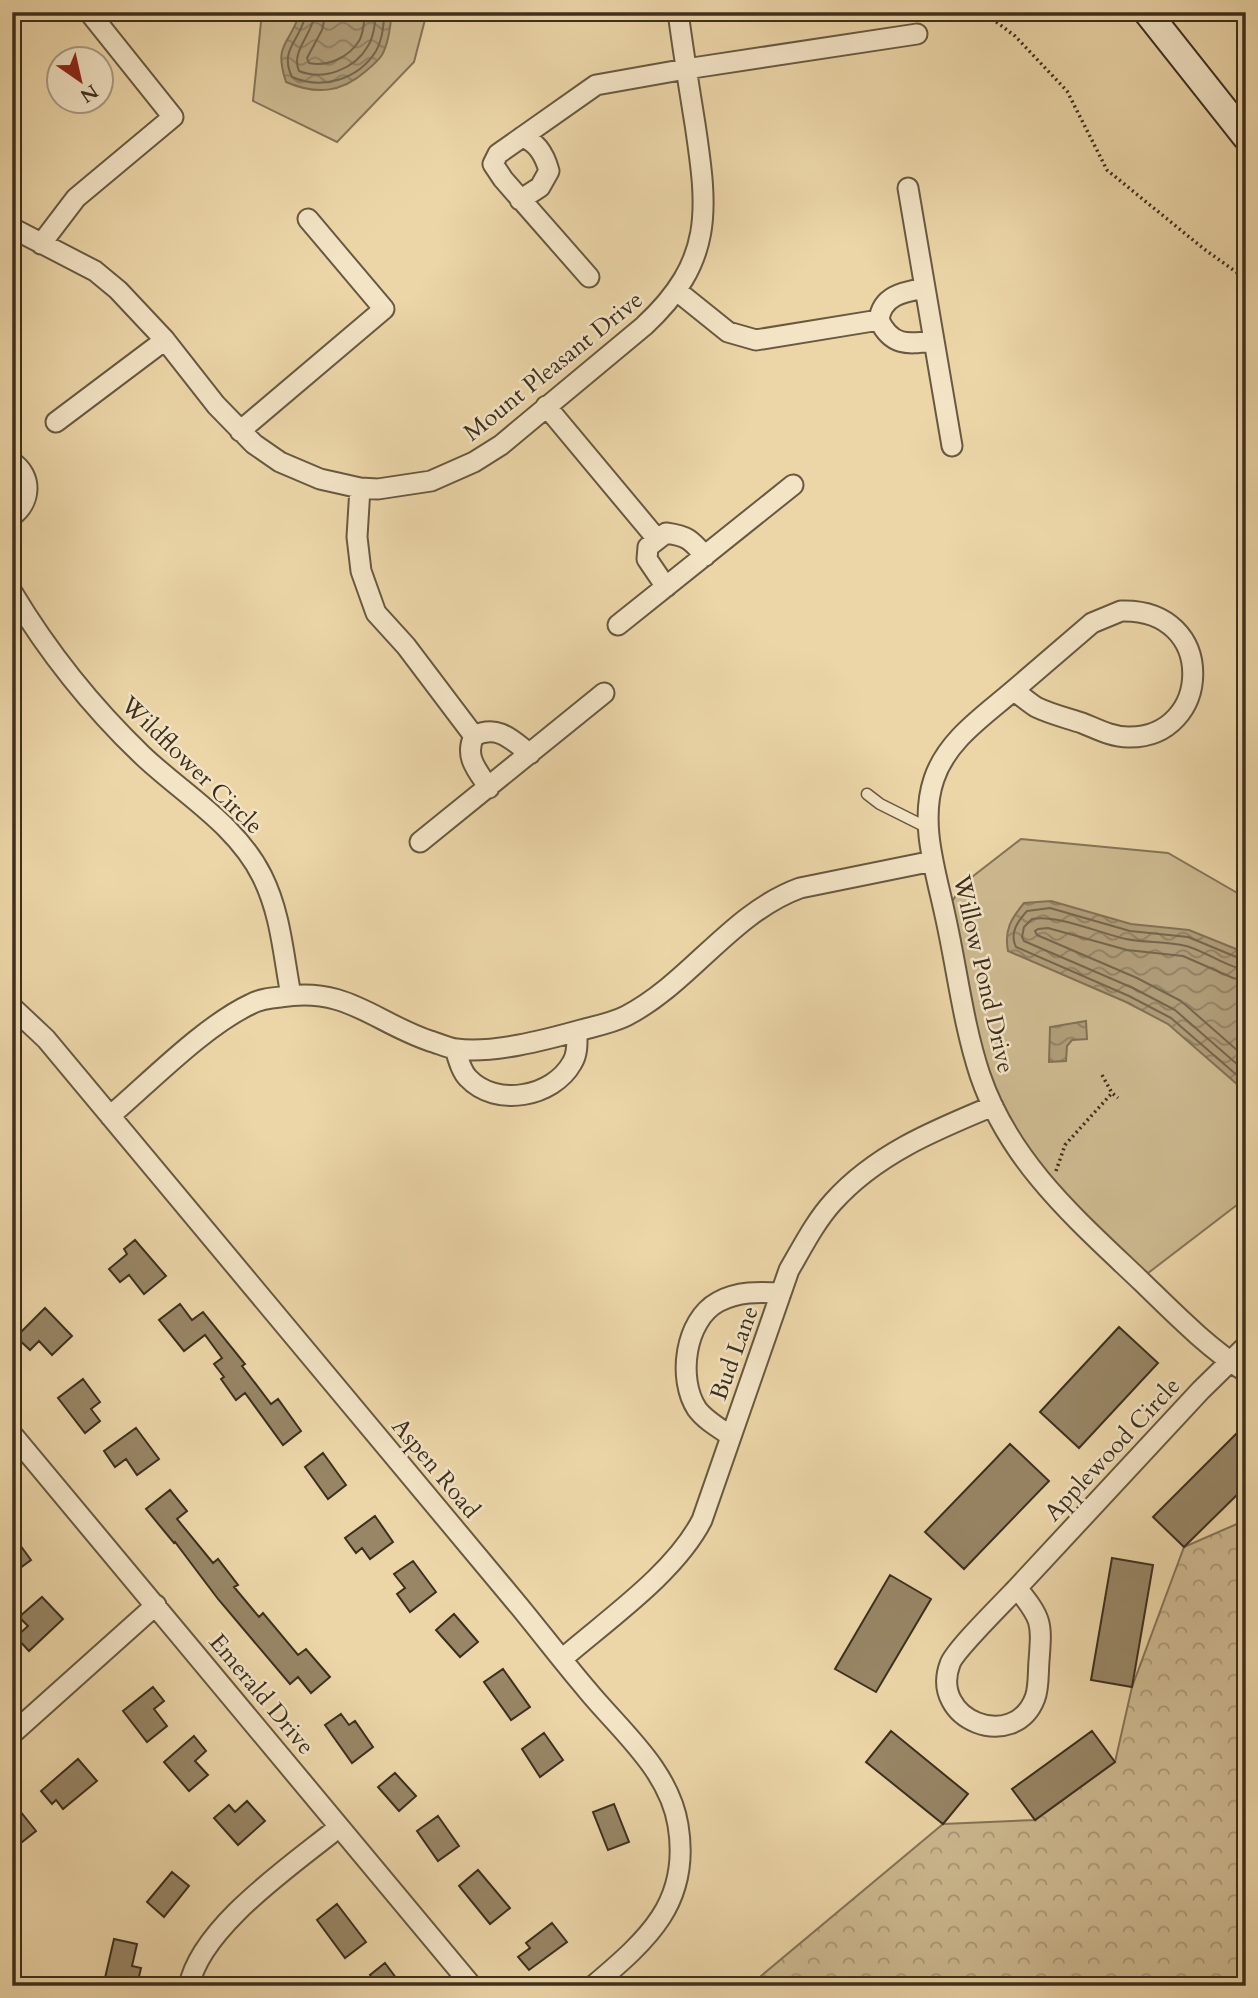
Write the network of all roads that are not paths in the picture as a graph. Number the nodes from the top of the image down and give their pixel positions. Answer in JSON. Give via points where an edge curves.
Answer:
{"nodes":[{"id":1,"x":89,"y":12,"type":"edge"},
{"id":2,"x":678,"y":12,"type":"edge"},
{"id":3,"x":1147,"y":12,"type":"edge"},
{"id":4,"x":917,"y":34,"type":"dead end"},
{"id":5,"x":686,"y":69,"type":"junction"},
{"id":6,"x":522,"y":137,"type":"junction"},
{"id":7,"x":1246,"y":137,"type":"edge"},
{"id":8,"x":908,"y":188,"type":"dead end"},
{"id":9,"x":520,"y":200,"type":"junction"},
{"id":10,"x":308,"y":219,"type":"dead end"},
{"id":11,"x":13,"y":230,"type":"edge"},
{"id":12,"x":41,"y":244,"type":"junction"},
{"id":13,"x":589,"y":277,"type":"dead end"},
{"id":14,"x":925,"y":288,"type":"junction"},
{"id":15,"x":677,"y":291,"type":"junction"},
{"id":16,"x":878,"y":320,"type":"junction"},
{"id":17,"x":164,"y":340,"type":"junction"},
{"id":18,"x":934,"y":341,"type":"junction"},
{"id":19,"x":546,"y":406,"type":"junction"},
{"id":20,"x":56,"y":422,"type":"dead end"},
{"id":21,"x":240,"y":430,"type":"junction"},
{"id":22,"x":952,"y":446,"type":"dead end"},
{"id":23,"x":12,"y":462,"type":"edge"},
{"id":24,"x":793,"y":485,"type":"dead end"},
{"id":25,"x":360,"y":488,"type":"junction"},
{"id":26,"x":12,"y":516,"type":"edge"},
{"id":27,"x":657,"y":539,"type":"junction"},
{"id":28,"x":705,"y":556,"type":"junction"},
{"id":29,"x":666,"y":587,"type":"junction"},
{"id":30,"x":12,"y":592,"type":"edge"},
{"id":31,"x":618,"y":625,"type":"dead end"},
{"id":32,"x":1014,"y":691,"type":"junction"},
{"id":33,"x":604,"y":693,"type":"dead end"},
{"id":34,"x":474,"y":736,"type":"junction"},
{"id":35,"x":530,"y":754,"type":"junction"},
{"id":36,"x":489,"y":788,"type":"junction"},
{"id":37,"x":867,"y":794,"type":"dead end"},
{"id":38,"x":929,"y":829,"type":"junction"},
{"id":39,"x":420,"y":842,"type":"dead end"},
{"id":40,"x":933,"y":861,"type":"junction"},
{"id":41,"x":291,"y":995,"type":"junction"},
{"id":42,"x":12,"y":1007,"type":"edge"},
{"id":43,"x":577,"y":1031,"type":"junction"},
{"id":44,"x":455,"y":1049,"type":"junction"},
{"id":45,"x":993,"y":1106,"type":"junction"},
{"id":46,"x":110,"y":1116,"type":"junction"},
{"id":47,"x":781,"y":1293,"type":"junction"},
{"id":48,"x":1246,"y":1346,"type":"edge"},
{"id":49,"x":1237,"y":1366,"type":"edge"},
{"id":50,"x":12,"y":1434,"type":"edge"},
{"id":51,"x":731,"y":1436,"type":"junction"},
{"id":52,"x":1017,"y":1588,"type":"junction"},
{"id":53,"x":156,"y":1605,"type":"junction"},
{"id":54,"x":562,"y":1659,"type":"junction"},
{"id":55,"x":12,"y":1734,"type":"edge"},
{"id":56,"x":340,"y":1827,"type":"junction"},
{"id":57,"x":189,"y":1986,"type":"edge"},
{"id":58,"x":472,"y":1986,"type":"edge"},
{"id":59,"x":593,"y":1986,"type":"edge"}],
"edges":[{"from":1,"to":12,"type":"street","via":[[173,117],[76,198]]},
{"from":2,"to":5,"type":"street","name":"Mount Pleasant Drive"},
{"from":3,"to":7,"type":"main road"},
{"from":4,"to":5,"type":"street"},
{"from":5,"to":6,"type":"street","via":[[596,85]]},
{"from":5,"to":15,"type":"street","name":"Mount Pleasant Drive","via":[[704,198],[699,242]]},
{"from":6,"to":9,"type":"street","via":[[498,153],[493,163]]},
{"from":6,"to":9,"type":"street","via":[[538,147],[549,171],[540,187]]},
{"from":8,"to":14,"type":"street"},
{"from":9,"to":13,"type":"street"},
{"from":10,"to":21,"type":"street","via":[[384,309]]},
{"from":11,"to":12,"type":"street","name":"Mount Pleasant Drive"},
{"from":12,"to":17,"type":"street","name":"Mount Pleasant Drive","via":[[95,271]]},
{"from":14,"to":16,"type":"street","via":[[894,296],[883,304]]},
{"from":14,"to":18,"type":"street"},
{"from":15,"to":16,"type":"street","via":[[728,332],[756,340]]},
{"from":15,"to":19,"type":"street","name":"Mount Pleasant Drive","via":[[644,326]]},
{"from":16,"to":18,"type":"street","via":[[897,341]]},
{"from":17,"to":20,"type":"street"},
{"from":17,"to":21,"type":"street","name":"Mount Pleasant Drive"},
{"from":18,"to":22,"type":"street"},
{"from":19,"to":25,"type":"street","name":"Mount Pleasant Drive","via":[[501,444],[458,471],[410,486]]},
{"from":19,"to":27,"type":"street"},
{"from":21,"to":25,"type":"street","name":"Mount Pleasant Drive","via":[[279,461],[320,479]]},
{"from":23,"to":26,"type":"street","via":[[20,469],[28,496]]},
{"from":24,"to":28,"type":"street"},
{"from":25,"to":34,"type":"street","via":[[356,537],[361,571],[376,613]]},
{"from":27,"to":28,"type":"street","via":[[666,533],[681,535]]},
{"from":27,"to":29,"type":"street","via":[[648,547],[647,559]]},
{"from":28,"to":29,"type":"street"},
{"from":29,"to":31,"type":"street"},
{"from":30,"to":41,"type":"street","name":"Wildflower Circle","via":[[96,707],[142,755],[228,828],[250,855],[276,908]]},
{"from":32,"to":32,"type":"street","via":[[1092,623],[1121,611],[1148,613],[1180,634],[1194,677],[1178,715],[1162,729],[1144,735],[1116,736],[1036,706]]},
{"from":32,"to":38,"type":"street","via":[[960,736],[941,763],[928,804]]},
{"from":33,"to":35,"type":"street"},
{"from":34,"to":35,"type":"street","via":[[503,733]]},
{"from":34,"to":36,"type":"street","via":[[469,754]]},
{"from":35,"to":36,"type":"street"},
{"from":36,"to":39,"type":"street"},
{"from":37,"to":38,"type":"lane"},
{"from":38,"to":40,"type":"street"},
{"from":40,"to":43,"type":"street","name":"Willow Pond Drive","via":[[780,895],[649,1002],[614,1021]]},
{"from":40,"to":45,"type":"street","name":"Willow Pond Drive","via":[[969,1037]]},
{"from":41,"to":44,"type":"street","name":"Willow Pond Drive","via":[[331,996]]},
{"from":41,"to":46,"type":"street","name":"Willow Pond Drive","via":[[252,1003],[232,1014]]},
{"from":42,"to":46,"type":"street","name":"Aspen Road","via":[[46,1039]]},
{"from":43,"to":44,"type":"street","name":"Willow Pond Drive","via":[[503,1046]]},
{"from":43,"to":44,"type":"street","via":[[574,1062],[565,1074],[546,1088],[516,1096],[475,1085]]},
{"from":45,"to":47,"type":"street","name":"Bud Lane","via":[[898,1149],[853,1181],[810,1233]]},
{"from":45,"to":49,"type":"street","name":"Willow Pond Drive","via":[[1021,1156],[1065,1208]]},
{"from":46,"to":54,"type":"street","name":"Aspen Road"},
{"from":47,"to":51,"type":"street","name":"Bud Lane"},
{"from":47,"to":51,"type":"street","via":[[730,1297],[706,1311],[695,1328],[687,1367],[692,1396],[699,1411]]},
{"from":48,"to":49,"type":"street","name":"Applewood Circle"},
{"from":49,"to":52,"type":"street","name":"Applewood Circle"},
{"from":50,"to":53,"type":"street","name":"Emerald Drive"},
{"from":51,"to":54,"type":"street","name":"Bud Lane","via":[[691,1541],[667,1568]]},
{"from":52,"to":52,"type":"street","name":"Applewood Circle","via":[[950,1661],[948,1692],[954,1705],[976,1724],[998,1727],[1015,1721],[1036,1697],[1041,1627],[1036,1612]]},
{"from":53,"to":55,"type":"street"},
{"from":53,"to":56,"type":"street","name":"Emerald Drive"},
{"from":54,"to":59,"type":"street","name":"Aspen Road","via":[[651,1764],[665,1786],[679,1836],[679,1867],[664,1914],[650,1935]]},
{"from":56,"to":57,"type":"street","via":[[214,1936]]},
{"from":56,"to":58,"type":"street","name":"Emerald Drive"}]}
